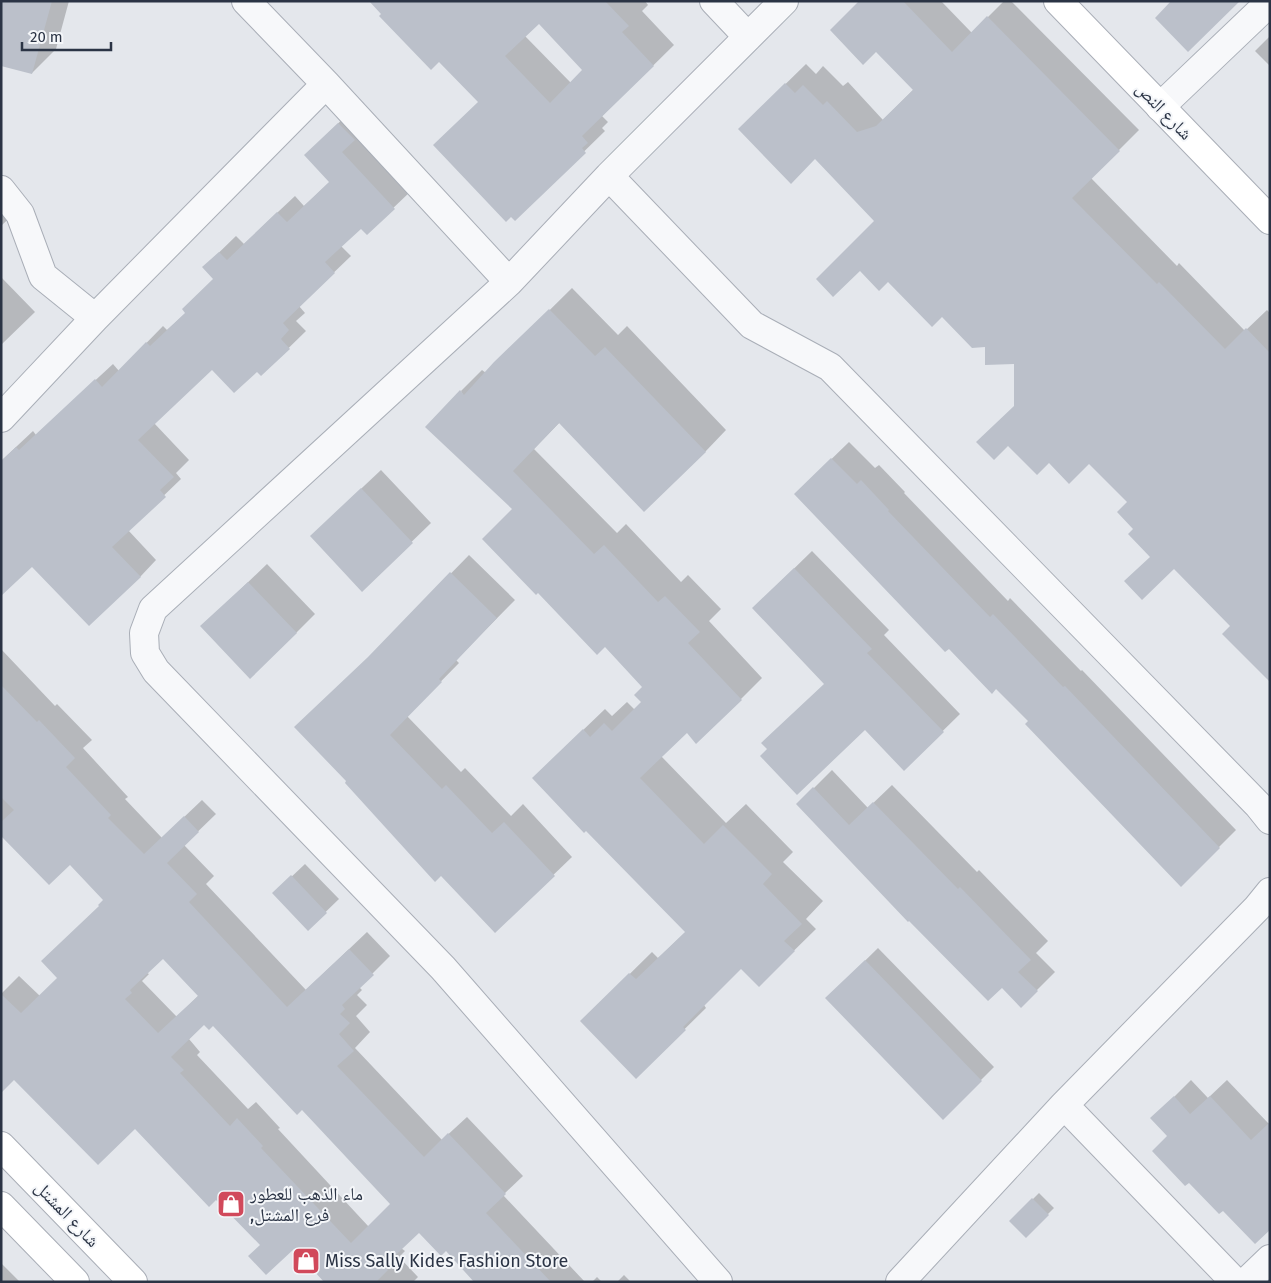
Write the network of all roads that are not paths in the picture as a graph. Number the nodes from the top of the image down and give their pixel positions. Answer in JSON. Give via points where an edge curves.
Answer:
{"nodes":[{"id":1,"x":246,"y":1,"type":"edge"},
{"id":2,"x":714,"y":1,"type":"edge"},
{"id":3,"x":784,"y":1,"type":"edge"},
{"id":4,"x":1058,"y":1,"type":"edge"},
{"id":5,"x":1270,"y":2,"type":"edge"},
{"id":6,"x":748,"y":37,"type":"junction"},
{"id":7,"x":326,"y":84,"type":"junction"},
{"id":8,"x":1160,"y":107,"type":"junction"},
{"id":9,"x":609,"y":176,"type":"junction"},
{"id":10,"x":1,"y":190,"type":"edge"},
{"id":11,"x":1270,"y":220,"type":"edge"},
{"id":12,"x":509,"y":282,"type":"junction"},
{"id":13,"x":95,"y":318,"type":"junction"},
{"id":14,"x":1,"y":418,"type":"edge"},
{"id":15,"x":1270,"y":820,"type":"edge"},
{"id":16,"x":1270,"y":892,"type":"edge"},
{"id":17,"x":1064,"y":1105,"type":"junction"},
{"id":18,"x":1,"y":1146,"type":"edge"},
{"id":19,"x":1,"y":1206,"type":"edge"},
{"id":20,"x":1270,"y":1259,"type":"edge"},
{"id":21,"x":75,"y":1282,"type":"edge"},
{"id":22,"x":133,"y":1282,"type":"edge"},
{"id":23,"x":718,"y":1282,"type":"edge"},
{"id":24,"x":900,"y":1282,"type":"edge"},
{"id":25,"x":1235,"y":1282,"type":"edge"},
{"id":26,"x":1246,"y":1282,"type":"edge"}],
"edges":[{"from":1,"to":7,"type":"street"},
{"from":2,"to":6,"type":"street"},
{"from":3,"to":6,"type":"street"},
{"from":4,"to":8,"type":"street","name":"شارع النص"},
{"from":5,"to":8,"type":"street"},
{"from":6,"to":9,"type":"street"},
{"from":7,"to":12,"type":"street"},
{"from":7,"to":13,"type":"street"},
{"from":8,"to":11,"type":"street","name":"شارع النص"},
{"from":9,"to":12,"type":"street"},
{"from":9,"to":15,"type":"street","via":[[752,325],[830,367]]},
{"from":10,"to":13,"type":"street","via":[[20,214],[42,276]]},
{"from":12,"to":23,"type":"street","via":[[153,609],[144,633],[145,653],[156,671],[443,968]]},
{"from":13,"to":14,"type":"street"},
{"from":16,"to":17,"type":"street"},
{"from":17,"to":24,"type":"street"},
{"from":17,"to":25,"type":"street"},
{"from":18,"to":22,"type":"street","name":"شارع المشتل"},
{"from":19,"to":21,"type":"street"},
{"from":20,"to":26,"type":"street"}]}
